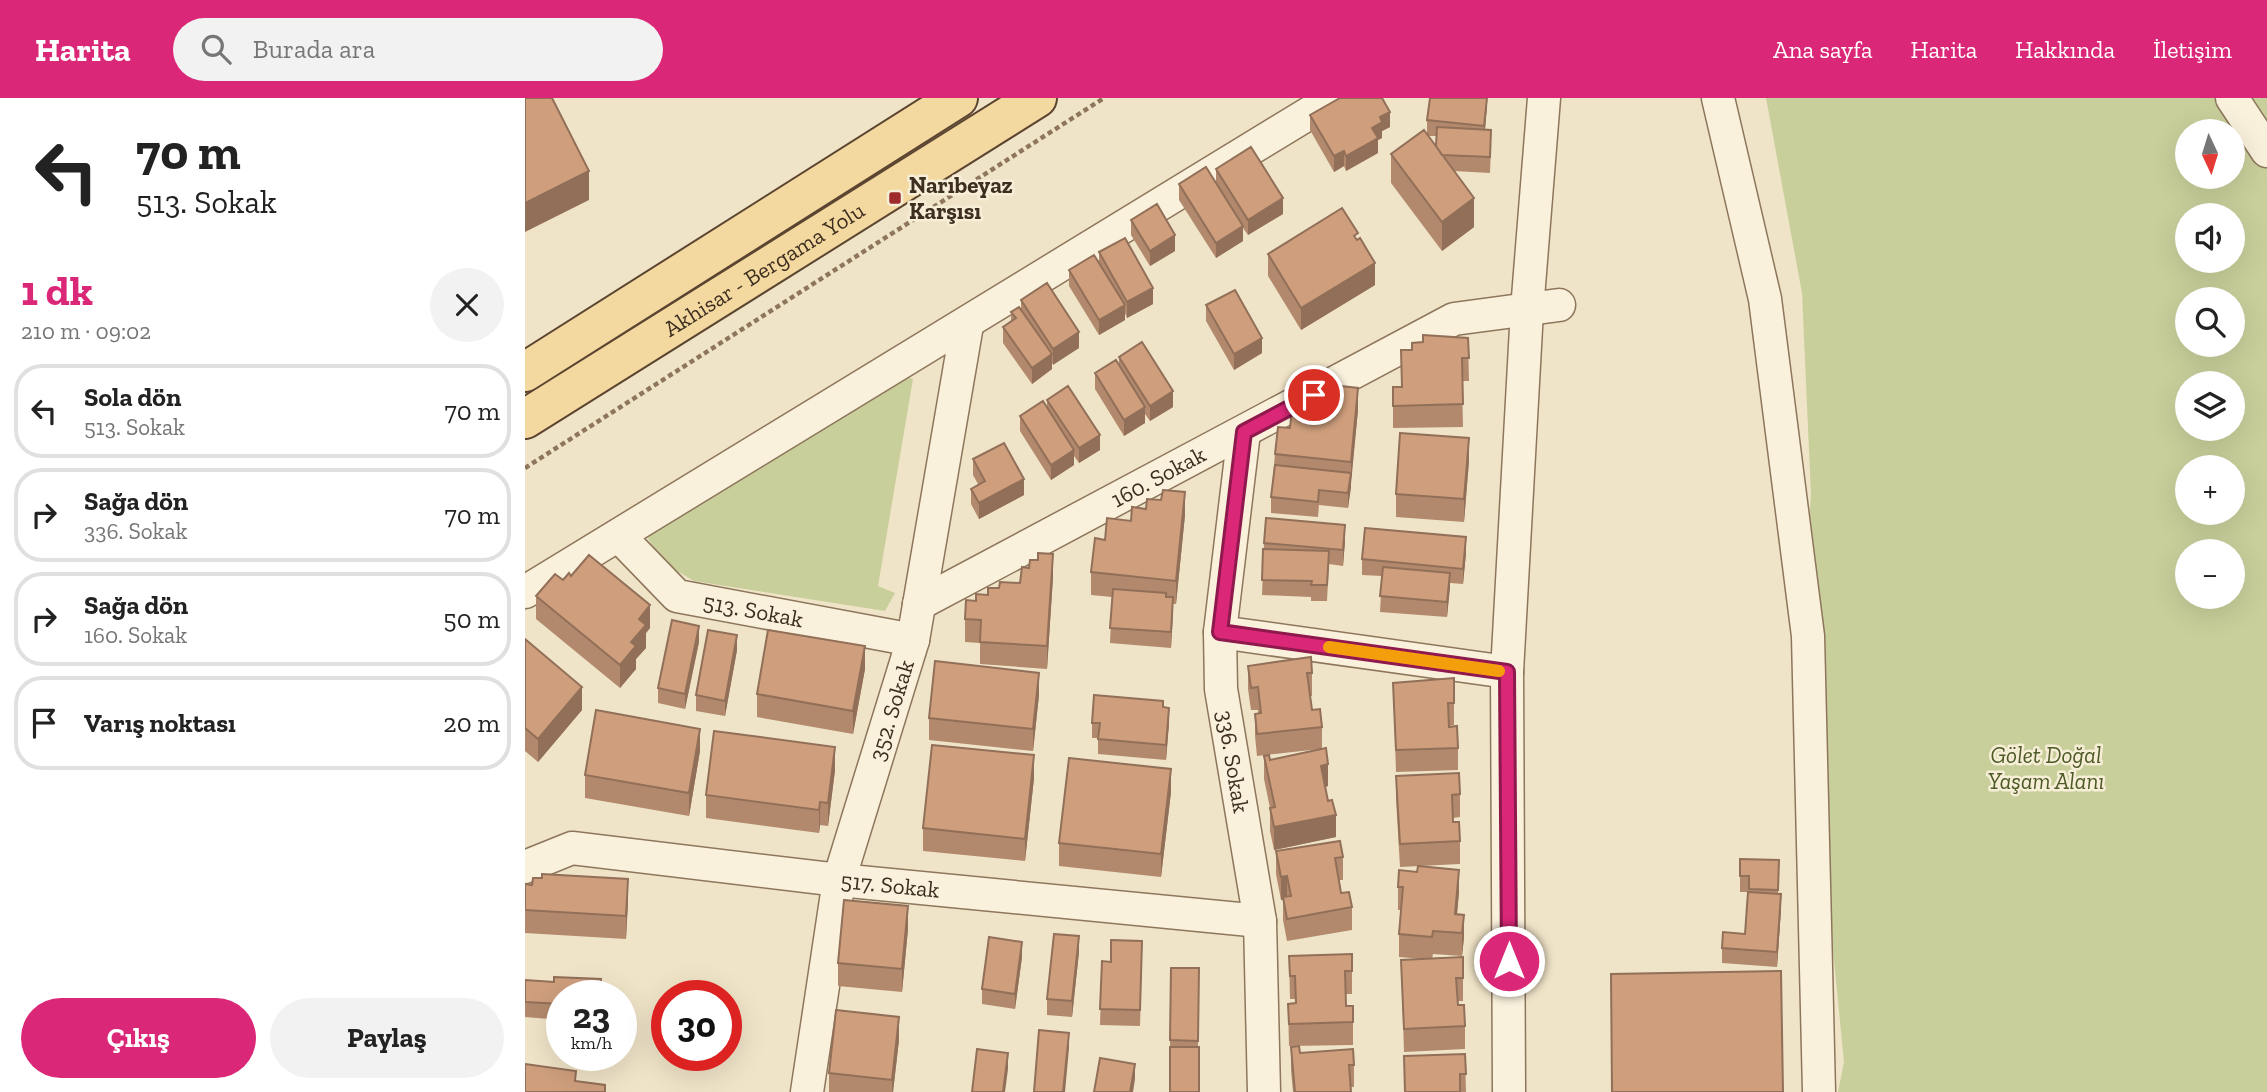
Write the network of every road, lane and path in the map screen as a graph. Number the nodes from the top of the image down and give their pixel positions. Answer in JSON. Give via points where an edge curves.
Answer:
{"nodes":[{"id":1,"x":958,"y":98,"type":"edge"},
{"id":2,"x":1037,"y":98,"type":"edge"},
{"id":3,"x":1104,"y":98,"type":"edge"},
{"id":4,"x":1334,"y":98,"type":"edge"},
{"id":5,"x":1544,"y":98,"type":"edge"},
{"id":6,"x":1718,"y":98,"type":"edge"},
{"id":7,"x":2232,"y":98,"type":"edge"},
{"id":8,"x":2267,"y":151,"type":"edge"},
{"id":9,"x":1559,"y":305,"type":"dead end"},
{"id":10,"x":1527,"y":310,"type":"junction"},
{"id":11,"x":967,"y":325,"type":"junction"},
{"id":12,"x":525,"y":372,"type":"edge"},
{"id":13,"x":525,"y":419,"type":"edge"},
{"id":14,"x":1244,"y":432,"type":"junction"},
{"id":15,"x":525,"y":468,"type":"edge"},
{"id":16,"x":619,"y":536,"type":"junction"},
{"id":17,"x":525,"y":592,"type":"edge"},
{"id":18,"x":919,"y":604,"type":"junction"},
{"id":19,"x":1220,"y":632,"type":"junction"},
{"id":20,"x":913,"y":640,"type":"junction"},
{"id":21,"x":1507,"y":672,"type":"junction"},
{"id":22,"x":525,"y":867,"type":"edge"},
{"id":23,"x":839,"y":880,"type":"junction"},
{"id":24,"x":1260,"y":921,"type":"junction"},
{"id":25,"x":807,"y":1092,"type":"edge"},
{"id":26,"x":1264,"y":1092,"type":"edge"},
{"id":27,"x":1509,"y":1092,"type":"edge"},
{"id":28,"x":1819,"y":1092,"type":"edge"}],
"edges":[{"from":1,"to":12,"type":"main road","name":"Akhisar - Bergama Yolu"},
{"from":2,"to":13,"type":"main road","name":"Akhisar - Bergama Yolu"},
{"from":3,"to":15,"type":"path"},
{"from":4,"to":11,"type":"street"},
{"from":5,"to":10,"type":"street"},
{"from":6,"to":28,"type":"street","via":[[1765,299],[1808,636]]},
{"from":7,"to":8,"type":"street"},
{"from":9,"to":10,"type":"street","name":"160. Sokak"},
{"from":10,"to":14,"type":"street","name":"160. Sokak","via":[[1454,319]]},
{"from":10,"to":21,"type":"street"},
{"from":11,"to":16,"type":"street"},
{"from":11,"to":18,"type":"street","name":"352. Sokak"},
{"from":14,"to":18,"type":"street","name":"160. Sokak"},
{"from":14,"to":19,"type":"street","name":"336. Sokak"},
{"from":16,"to":17,"type":"street"},
{"from":16,"to":20,"type":"street","name":"513. Sokak","via":[[677,596]]},
{"from":18,"to":20,"type":"street","name":"352. Sokak"},
{"from":19,"to":21,"type":"street"},
{"from":19,"to":24,"type":"street","name":"336. Sokak","via":[[1221,689]]},
{"from":20,"to":23,"type":"street","name":"352. Sokak"},
{"from":21,"to":27,"type":"street"},
{"from":22,"to":23,"type":"street","name":"517. Sokak","via":[[572,848]]},
{"from":23,"to":24,"type":"street","name":"517. Sokak"},
{"from":23,"to":25,"type":"street","name":"352. Sokak"},
{"from":24,"to":26,"type":"street","name":"336. Sokak"}]}
